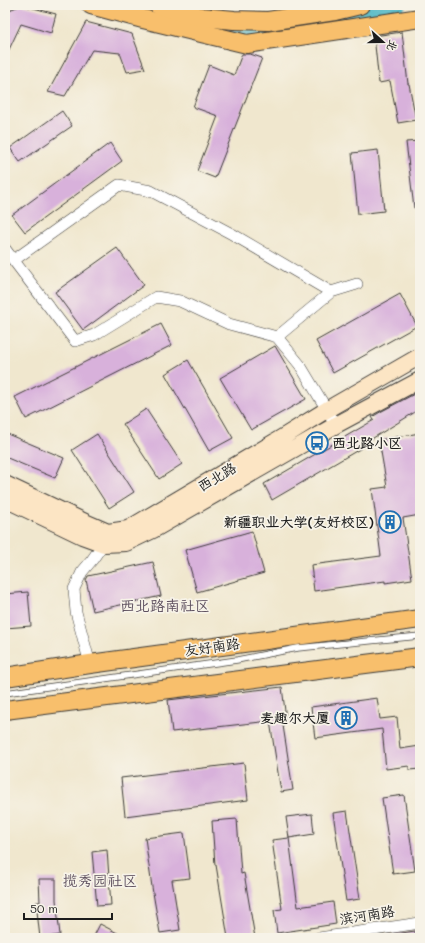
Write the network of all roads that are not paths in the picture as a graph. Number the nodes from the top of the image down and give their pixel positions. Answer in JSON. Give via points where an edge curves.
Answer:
{"nodes":[{"id":1,"x":90,"y":5,"type":"edge"},
{"id":2,"x":158,"y":5,"type":"edge"},
{"id":3,"x":360,"y":5,"type":"edge"},
{"id":4,"x":420,"y":18,"type":"edge"},
{"id":5,"x":5,"y":249,"type":"edge"},
{"id":6,"x":14,"y":260,"type":"junction"},
{"id":7,"x":357,"y":284,"type":"dead end"},
{"id":8,"x":331,"y":292,"type":"junction"},
{"id":9,"x":277,"y":337,"type":"junction"},
{"id":10,"x":420,"y":356,"type":"edge"},
{"id":11,"x":420,"y":380,"type":"edge"},
{"id":12,"x":328,"y":409,"type":"junction"},
{"id":13,"x":336,"y":425,"type":"junction"},
{"id":14,"x":5,"y":484,"type":"edge"},
{"id":15,"x":5,"y":499,"type":"edge"},
{"id":16,"x":118,"y":531,"type":"junction"},
{"id":17,"x":104,"y":544,"type":"junction"},
{"id":18,"x":420,"y":619,"type":"edge"},
{"id":19,"x":420,"y":636,"type":"edge"},
{"id":20,"x":420,"y":657,"type":"edge"},
{"id":21,"x":90,"y":664,"type":"junction"},
{"id":22,"x":5,"y":677,"type":"edge"},
{"id":23,"x":5,"y":693,"type":"edge"},
{"id":24,"x":5,"y":710,"type":"edge"},
{"id":25,"x":420,"y":923,"type":"edge"},
{"id":26,"x":319,"y":938,"type":"edge"}],
"edges":[{"from":1,"to":4,"type":"main road","via":[[247,44]]},
{"from":2,"to":3,"type":"main road","via":[[202,17],[268,21],[335,12]]},
{"from":5,"to":6,"type":"street"},
{"from":6,"to":8,"type":"street","via":[[119,185],[151,192],[232,234]]},
{"from":6,"to":9,"type":"street","via":[[75,341],[94,336],[156,297],[180,301],[228,324]]},
{"from":7,"to":8,"type":"street"},
{"from":8,"to":9,"type":"street"},
{"from":9,"to":12,"type":"street","via":[[300,365]]},
{"from":10,"to":12,"type":"main road","name":"西北路"},
{"from":11,"to":13,"type":"main road","name":"西北路"},
{"from":12,"to":13,"type":"street"},
{"from":12,"to":16,"type":"main road","name":"西北路","via":[[146,519],[128,529]]},
{"from":13,"to":17,"type":"main road","name":"西北路","via":[[153,530],[126,543]]},
{"from":14,"to":16,"type":"main road","name":"西北路","via":[[108,532]]},
{"from":15,"to":17,"type":"main road","name":"西北路"},
{"from":16,"to":17,"type":"street"},
{"from":17,"to":21,"type":"street","via":[[82,572],[74,589],[76,612]]},
{"from":18,"to":21,"type":"main road","name":"友好南路"},
{"from":19,"to":23,"type":"lane","via":[[298,648],[237,660]]},
{"from":20,"to":24,"type":"main road"},
{"from":21,"to":22,"type":"main road","name":"友好南路"},
{"from":25,"to":26,"type":"street","name":"滨河南路"}]}
